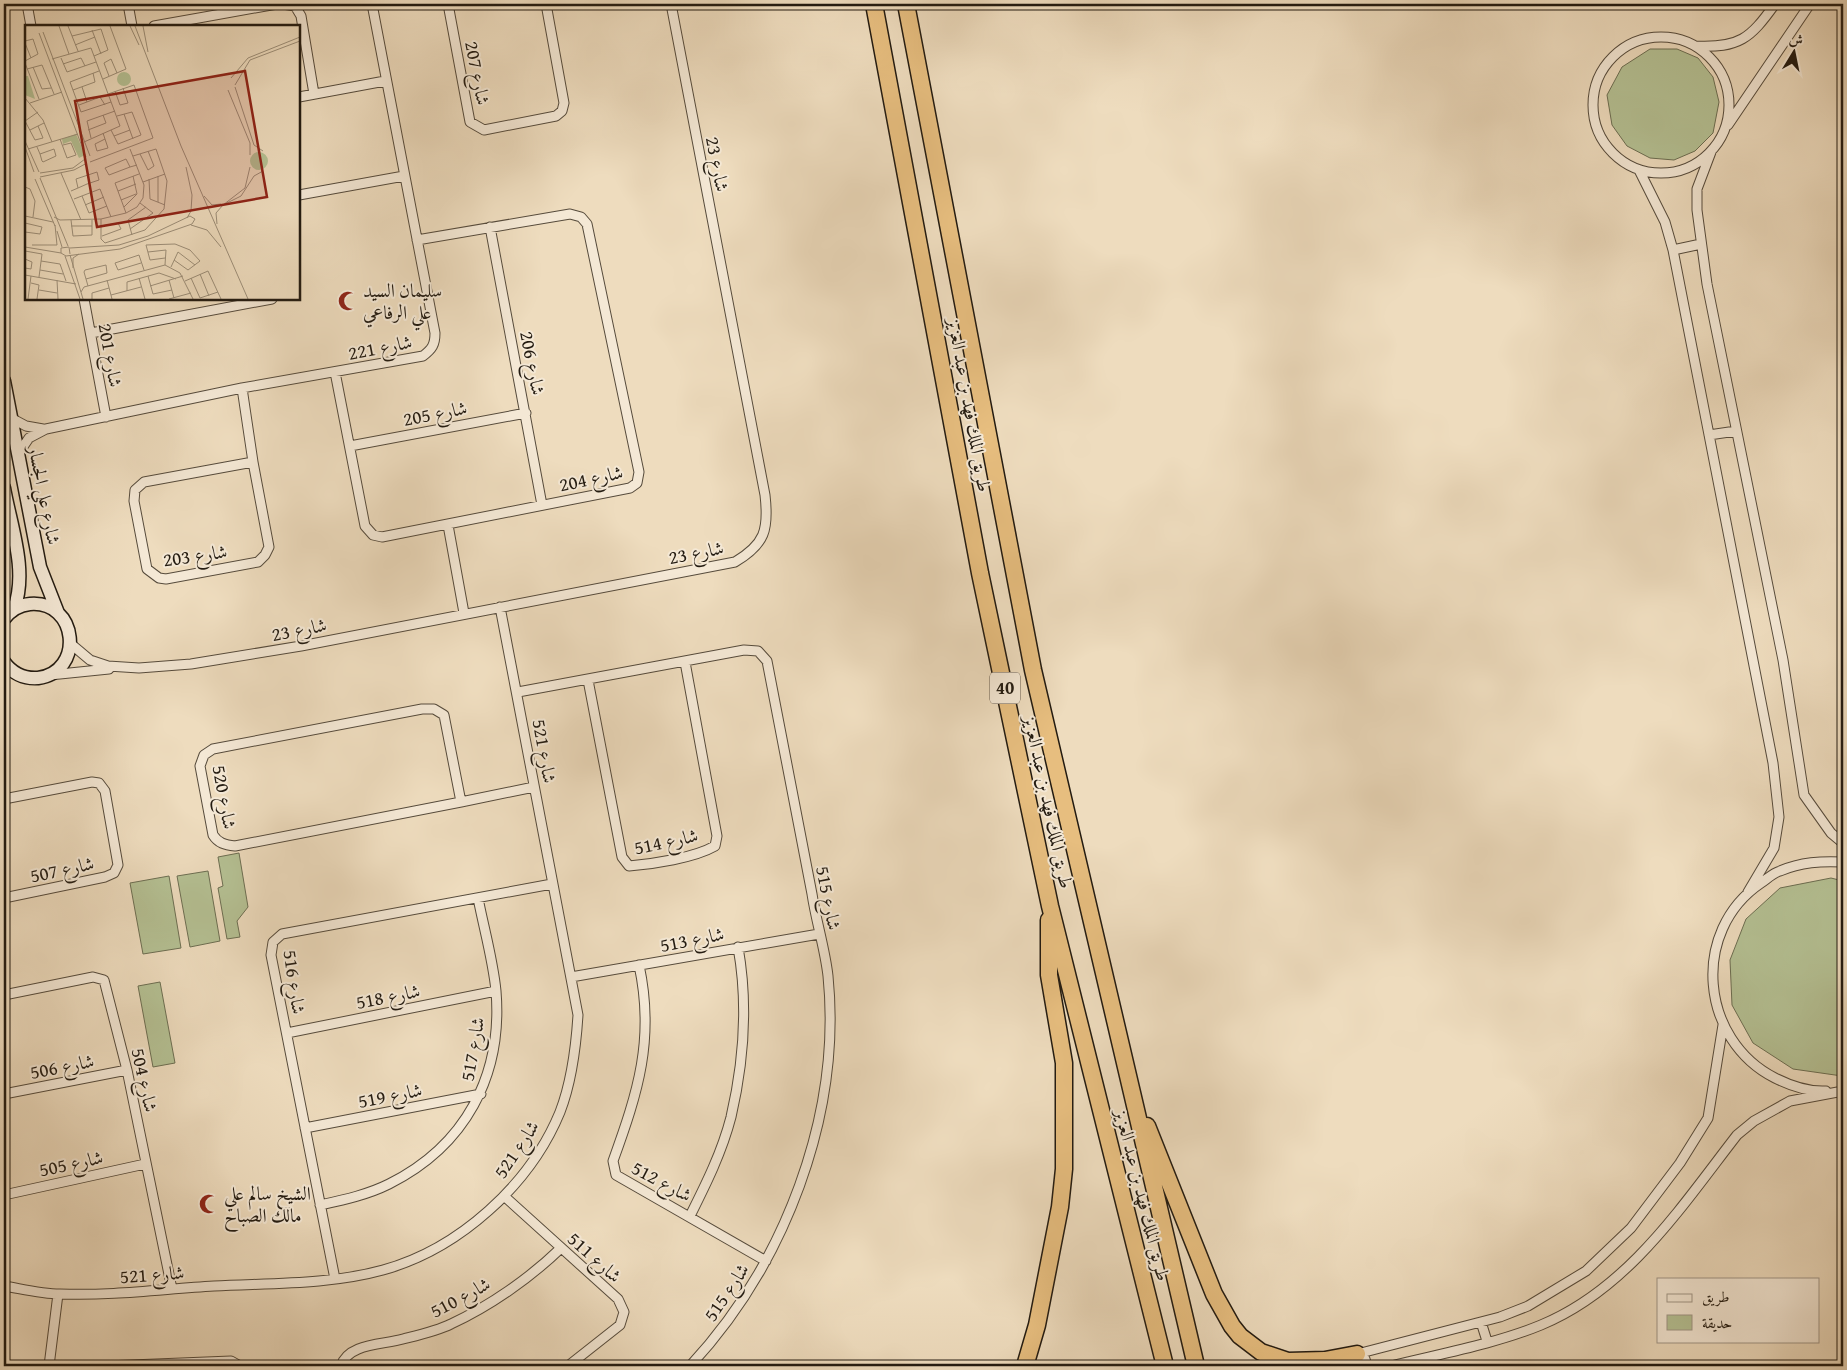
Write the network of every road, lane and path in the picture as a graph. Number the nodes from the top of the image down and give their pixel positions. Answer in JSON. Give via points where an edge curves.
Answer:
{"nodes":[{"id":1,"x":27,"y":4,"type":"edge"},
{"id":2,"x":128,"y":4,"type":"edge"},
{"id":3,"x":277,"y":4,"type":"edge"},
{"id":4,"x":283,"y":4,"type":"edge"},
{"id":5,"x":372,"y":4,"type":"edge"},
{"id":6,"x":448,"y":4,"type":"edge"},
{"id":7,"x":546,"y":4,"type":"edge"},
{"id":8,"x":671,"y":4,"type":"edge"},
{"id":9,"x":874,"y":4,"type":"edge"},
{"id":10,"x":906,"y":4,"type":"edge"},
{"id":11,"x":1775,"y":4,"type":"edge"},
{"id":12,"x":1810,"y":4,"type":"edge"},
{"id":13,"x":31,"y":25,"type":"edge"},
{"id":14,"x":132,"y":25,"type":"edge"},
{"id":15,"x":160,"y":25,"type":"edge"},
{"id":16,"x":1696,"y":46,"type":"junction"},
{"id":17,"x":386,"y":81,"type":"junction"},
{"id":18,"x":314,"y":94,"type":"junction"},
{"id":19,"x":300,"y":96,"type":"edge"},
{"id":20,"x":1724,"y":132,"type":"junction"},
{"id":21,"x":1710,"y":152,"type":"junction"},
{"id":22,"x":1639,"y":170,"type":"junction"},
{"id":23,"x":404,"y":176,"type":"junction"},
{"id":24,"x":300,"y":195,"type":"edge"},
{"id":25,"x":490,"y":228,"type":"junction"},
{"id":26,"x":417,"y":240,"type":"junction"},
{"id":27,"x":1701,"y":244,"type":"junction"},
{"id":28,"x":1673,"y":250,"type":"junction"},
{"id":29,"x":84,"y":300,"type":"edge"},
{"id":30,"x":267,"y":300,"type":"edge"},
{"id":31,"x":91,"y":333,"type":"junction"},
{"id":32,"x":336,"y":372,"type":"junction"},
{"id":33,"x":4,"y":381,"type":"edge"},
{"id":34,"x":242,"y":388,"type":"junction"},
{"id":35,"x":526,"y":413,"type":"junction"},
{"id":36,"x":106,"y":417,"type":"junction"},
{"id":37,"x":11,"y":418,"type":"junction"},
{"id":38,"x":46,"y":429,"type":"junction"},
{"id":39,"x":1736,"y":431,"type":"junction"},
{"id":40,"x":1709,"y":435,"type":"junction"},
{"id":41,"x":350,"y":446,"type":"junction"},
{"id":42,"x":18,"y":454,"type":"junction"},
{"id":43,"x":253,"y":462,"type":"junction"},
{"id":44,"x":4,"y":488,"type":"edge"},
{"id":45,"x":542,"y":505,"type":"junction"},
{"id":46,"x":448,"y":525,"type":"junction"},
{"id":47,"x":500,"y":607,"type":"junction"},
{"id":48,"x":14,"y":609,"type":"junction"},
{"id":49,"x":58,"y":613,"type":"junction"},
{"id":50,"x":464,"y":613,"type":"junction"},
{"id":51,"x":4,"y":619,"type":"edge"},
{"id":52,"x":71,"y":644,"type":"junction"},
{"id":53,"x":4,"y":662,"type":"edge"},
{"id":54,"x":685,"y":662,"type":"junction"},
{"id":55,"x":122,"y":668,"type":"junction"},
{"id":56,"x":10,"y":674,"type":"edge"},
{"id":57,"x":47,"y":676,"type":"junction"},
{"id":58,"x":588,"y":680,"type":"junction"},
{"id":59,"x":518,"y":692,"type":"junction"},
{"id":60,"x":534,"y":787,"type":"junction"},
{"id":61,"x":4,"y":799,"type":"edge"},
{"id":62,"x":461,"y":802,"type":"junction"},
{"id":63,"x":1843,"y":843,"type":"edge"},
{"id":64,"x":1843,"y":862,"type":"edge"},
{"id":65,"x":552,"y":884,"type":"junction"},
{"id":66,"x":1748,"y":892,"type":"junction"},
{"id":67,"x":4,"y":898,"type":"edge"},
{"id":68,"x":478,"y":898,"type":"junction"},
{"id":69,"x":1050,"y":906,"type":"junction"},
{"id":70,"x":819,"y":934,"type":"junction"},
{"id":71,"x":738,"y":947,"type":"junction"},
{"id":72,"x":639,"y":965,"type":"junction"},
{"id":73,"x":571,"y":977,"type":"junction"},
{"id":74,"x":496,"y":991,"type":"junction"},
{"id":75,"x":4,"y":995,"type":"edge"},
{"id":76,"x":1723,"y":1025,"type":"junction"},
{"id":77,"x":286,"y":1033,"type":"junction"},
{"id":78,"x":127,"y":1070,"type":"junction"},
{"id":79,"x":1127,"y":1075,"type":"junction"},
{"id":80,"x":1843,"y":1090,"type":"edge"},
{"id":81,"x":4,"y":1094,"type":"edge"},
{"id":82,"x":481,"y":1094,"type":"junction"},
{"id":83,"x":306,"y":1128,"type":"junction"},
{"id":84,"x":145,"y":1164,"type":"junction"},
{"id":85,"x":4,"y":1194,"type":"edge"},
{"id":86,"x":504,"y":1196,"type":"junction"},
{"id":87,"x":320,"y":1205,"type":"junction"},
{"id":88,"x":690,"y":1216,"type":"junction"},
{"id":89,"x":561,"y":1248,"type":"junction"},
{"id":90,"x":766,"y":1261,"type":"junction"},
{"id":91,"x":335,"y":1279,"type":"junction"},
{"id":92,"x":4,"y":1286,"type":"edge"},
{"id":93,"x":172,"y":1289,"type":"junction"},
{"id":94,"x":58,"y":1294,"type":"junction"},
{"id":95,"x":1481,"y":1322,"type":"junction"},
{"id":96,"x":1487,"y":1341,"type":"junction"},
{"id":97,"x":1362,"y":1360,"type":"edge"},
{"id":98,"x":49,"y":1366,"type":"edge"},
{"id":99,"x":106,"y":1366,"type":"edge"},
{"id":100,"x":240,"y":1366,"type":"edge"},
{"id":101,"x":341,"y":1366,"type":"edge"},
{"id":102,"x":568,"y":1366,"type":"edge"},
{"id":103,"x":690,"y":1366,"type":"edge"},
{"id":104,"x":1025,"y":1366,"type":"edge"},
{"id":105,"x":1165,"y":1366,"type":"edge"},
{"id":106,"x":1196,"y":1366,"type":"edge"},
{"id":107,"x":1391,"y":1366,"type":"edge"}],
"edges":[{"from":1,"to":13,"type":"street"},
{"from":2,"to":14,"type":"street"},
{"from":3,"to":15,"type":"street"},
{"from":4,"to":18,"type":"street","via":[[295,6],[301,16]]},
{"from":5,"to":17,"type":"street","name":"شارع 221"},
{"from":6,"to":7,"type":"street","name":"شارع 207","via":[[470,122],[484,130],[556,116],[562,111],[564,103]]},
{"from":8,"to":47,"type":"street","name":"شارع 23","via":[[765,496],[766,524],[756,548],[735,562]]},
{"from":9,"to":69,"type":"highway","name":"طريق الملك فهد بن عبد العزيز","number":"40","via":[[980,574]]},
{"from":10,"to":79,"type":"highway","name":"طريق الملك فهد بن عبد العزيز","number":"40","via":[[1034,670]]},
{"from":11,"to":16,"type":"street","via":[[1746,38],[1722,47]]},
{"from":12,"to":20,"type":"street"},
{"from":16,"to":20,"type":"street","via":[[1714,62],[1726,84],[1729,108]]},
{"from":16,"to":22,"type":"street","via":[[1674,38],[1648,38],[1624,47],[1608,60],[1598,77],[1592,98],[1593,120],[1602,141]]},
{"from":17,"to":18,"type":"street"},
{"from":17,"to":23,"type":"street","name":"شارع 221"},
{"from":18,"to":19,"type":"street"},
{"from":20,"to":21,"type":"street"},
{"from":21,"to":22,"type":"street","via":[[1681,170],[1665,174]]},
{"from":21,"to":27,"type":"street","via":[[1697,189]]},
{"from":22,"to":28,"type":"street","via":[[1664,222]]},
{"from":23,"to":24,"type":"street"},
{"from":23,"to":26,"type":"street","name":"شارع 221"},
{"from":25,"to":26,"type":"street","name":"شارع 204"},
{"from":25,"to":35,"type":"street","name":"شارع 206"},
{"from":25,"to":45,"type":"street","name":"شارع 204","via":[[570,214],[581,217],[587,224],[638,472],[637,483],[630,488]]},
{"from":26,"to":32,"type":"street","name":"شارع 221","via":[[435,344],[423,356]]},
{"from":27,"to":28,"type":"street"},
{"from":27,"to":39,"type":"street"},
{"from":28,"to":40,"type":"street"},
{"from":29,"to":31,"type":"street","name":"شارع 201"},
{"from":30,"to":31,"type":"street"},
{"from":31,"to":36,"type":"street","name":"شارع 201"},
{"from":32,"to":34,"type":"street","name":"شارع 221"},
{"from":32,"to":41,"type":"street","name":"شارع 204"},
{"from":33,"to":37,"type":"street","name":"شارع علي الجسار"},
{"from":34,"to":36,"type":"street","name":"شارع 221"},
{"from":34,"to":43,"type":"street","name":"شارع 203"},
{"from":35,"to":41,"type":"street","name":"شارع 205"},
{"from":35,"to":45,"type":"street","name":"شارع 206"},
{"from":36,"to":38,"type":"street","name":"شارع 221"},
{"from":37,"to":38,"type":"street","name":"شارع 221","via":[[26,426]]},
{"from":37,"to":42,"type":"street","name":"شارع علي الجسار"},
{"from":38,"to":42,"type":"street","name":"شارع 221","via":[[29,438]]},
{"from":39,"to":40,"type":"street"},
{"from":39,"to":63,"type":"street","via":[[1783,660],[1804,795],[1831,833]]},
{"from":40,"to":66,"type":"street","via":[[1773,764],[1779,817],[1774,848]]},
{"from":41,"to":46,"type":"street","name":"شارع 204","via":[[365,526],[372,535],[382,537]]},
{"from":42,"to":49,"type":"street","name":"شارع علي الجسار","via":[[40,567]]},
{"from":43,"to":43,"type":"street","name":"شارع 203","via":[[144,482],[135,490],[134,501],[147,569],[166,579],[258,562],[265,555],[269,548]]},
{"from":44,"to":48,"type":"street","name":"شارع علي الجسار","via":[[20,576]]},
{"from":45,"to":46,"type":"street","name":"شارع 204"},
{"from":46,"to":50,"type":"street"},
{"from":47,"to":50,"type":"street","name":"شارع 23"},
{"from":47,"to":59,"type":"street","name":"شارع 521"},
{"from":48,"to":49,"type":"street","via":[[36,604],[48,606]]},
{"from":48,"to":51,"type":"street"},
{"from":49,"to":52,"type":"street","name":"شارع علي الجسار","via":[[69,630]]},
{"from":50,"to":55,"type":"street","name":"شارع 23","via":[[301,646],[191,664]]},
{"from":52,"to":55,"type":"street","name":"شارع 23","via":[[90,660]]},
{"from":52,"to":57,"type":"street","via":[[63,663]]},
{"from":53,"to":56,"type":"street"},
{"from":54,"to":58,"type":"street","name":"شارع 515"},
{"from":54,"to":58,"type":"street","name":"شارع 514","via":[[717,836],[714,846],[705,852],[642,865],[629,866],[622,857]]},
{"from":54,"to":70,"type":"street","name":"شارع 515","via":[[744,650],[758,651],[767,661]]},
{"from":55,"to":57,"type":"street","name":"شارع 23"},
{"from":56,"to":57,"type":"street","via":[[36,678]]},
{"from":58,"to":59,"type":"street","name":"شارع 515"},
{"from":59,"to":60,"type":"street","name":"شارع 521"},
{"from":60,"to":62,"type":"street","name":"شارع 520"},
{"from":60,"to":65,"type":"street","name":"شارع 521"},
{"from":61,"to":67,"type":"street","name":"شارع 507","via":[[99,782],[105,791],[118,865],[114,873],[105,877]]},
{"from":62,"to":62,"type":"street","name":"شارع 520","via":[[444,715],[434,709],[213,749],[204,755],[200,766],[213,835],[227,845]]},
{"from":64,"to":66,"type":"street","via":[[1816,861],[1779,871]]},
{"from":65,"to":68,"type":"street","name":"شارع 516"},
{"from":65,"to":73,"type":"street","name":"شارع 521"},
{"from":66,"to":76,"type":"street","via":[[1732,910],[1714,954],[1715,1002]]},
{"from":68,"to":74,"type":"street","name":"شارع 517"},
{"from":68,"to":77,"type":"street","name":"شارع 516","via":[[282,934],[273,942],[271,954]]},
{"from":69,"to":104,"type":"highway","via":[[1048,959],[1064,1063],[1064,1169],[1060,1207],[1037,1325]]},
{"from":69,"to":105,"type":"highway","name":"طريق الملك فهد بن عبد العزيز","number":"40"},
{"from":70,"to":71,"type":"street","name":"شارع 513"},
{"from":70,"to":90,"type":"street","name":"شارع 515","via":[[828,975],[829,1001],[823,1098],[812,1147],[793,1201]]},
{"from":71,"to":72,"type":"street","name":"شارع 513"},
{"from":71,"to":88,"type":"street","name":"شارع 512","via":[[744,1010],[732,1109],[713,1169]]},
{"from":72,"to":73,"type":"street","name":"شارع 513"},
{"from":72,"to":88,"type":"street","name":"شارع 512","via":[[646,997],[643,1059],[634,1101],[613,1161],[614,1169],[616,1175]]},
{"from":73,"to":86,"type":"street","name":"شارع 521","via":[[578,1016],[576,1046],[560,1112],[540,1150]]},
{"from":74,"to":77,"type":"street","name":"شارع 518"},
{"from":74,"to":82,"type":"street","name":"شارع 517","via":[[496,1027]]},
{"from":75,"to":78,"type":"street","name":"شارع 504","via":[[101,977],[106,983]]},
{"from":76,"to":80,"type":"street","via":[[1740,1051],[1762,1072],[1790,1085],[1820,1091]]},
{"from":76,"to":95,"type":"street","via":[[1708,1118],[1680,1163],[1632,1228],[1586,1271],[1559,1289],[1528,1306]]},
{"from":77,"to":83,"type":"street","name":"شارع 516"},
{"from":78,"to":81,"type":"street","name":"شارع 506"},
{"from":78,"to":84,"type":"street","name":"شارع 504"},
{"from":79,"to":97,"type":"highway","via":[[1214,1294],[1232,1326],[1251,1346],[1272,1357],[1304,1362]]},
{"from":79,"to":106,"type":"highway","name":"طريق الملك فهد بن عبد العزيز","number":"40"},
{"from":80,"to":96,"type":"street","via":[[1790,1101],[1754,1121],[1737,1135],[1638,1258],[1610,1282],[1579,1305],[1540,1325]]},
{"from":82,"to":83,"type":"street","name":"شارع 519"},
{"from":82,"to":87,"type":"street","name":"شارع 517","via":[[461,1126],[416,1169],[388,1185]]},
{"from":83,"to":87,"type":"street","name":"شارع 516"},
{"from":84,"to":85,"type":"street","name":"شارع 505"},
{"from":84,"to":93,"type":"street","name":"شارع 504"},
{"from":86,"to":89,"type":"street","name":"شارع 511"},
{"from":86,"to":91,"type":"street","name":"شارع 521","via":[[465,1231],[423,1256],[382,1270]]},
{"from":87,"to":91,"type":"street","name":"شارع 516"},
{"from":88,"to":90,"type":"street"},
{"from":89,"to":101,"type":"street","name":"شارع 510","via":[[519,1281],[450,1325],[352,1351],[344,1357]]},
{"from":89,"to":102,"type":"street","name":"شارع 511","via":[[618,1298],[624,1312],[620,1324]]},
{"from":90,"to":103,"type":"street","name":"شارع 515","via":[[739,1307]]},
{"from":91,"to":93,"type":"street","name":"شارع 521"},
{"from":92,"to":94,"type":"street","name":"شارع 521"},
{"from":93,"to":94,"type":"street","name":"شارع 521","via":[[126,1294]]},
{"from":94,"to":98,"type":"street"},
{"from":95,"to":96,"type":"street"},
{"from":95,"to":97,"type":"street"},
{"from":96,"to":107,"type":"street"},
{"from":99,"to":100,"type":"street","via":[[231,1361]]}]}
